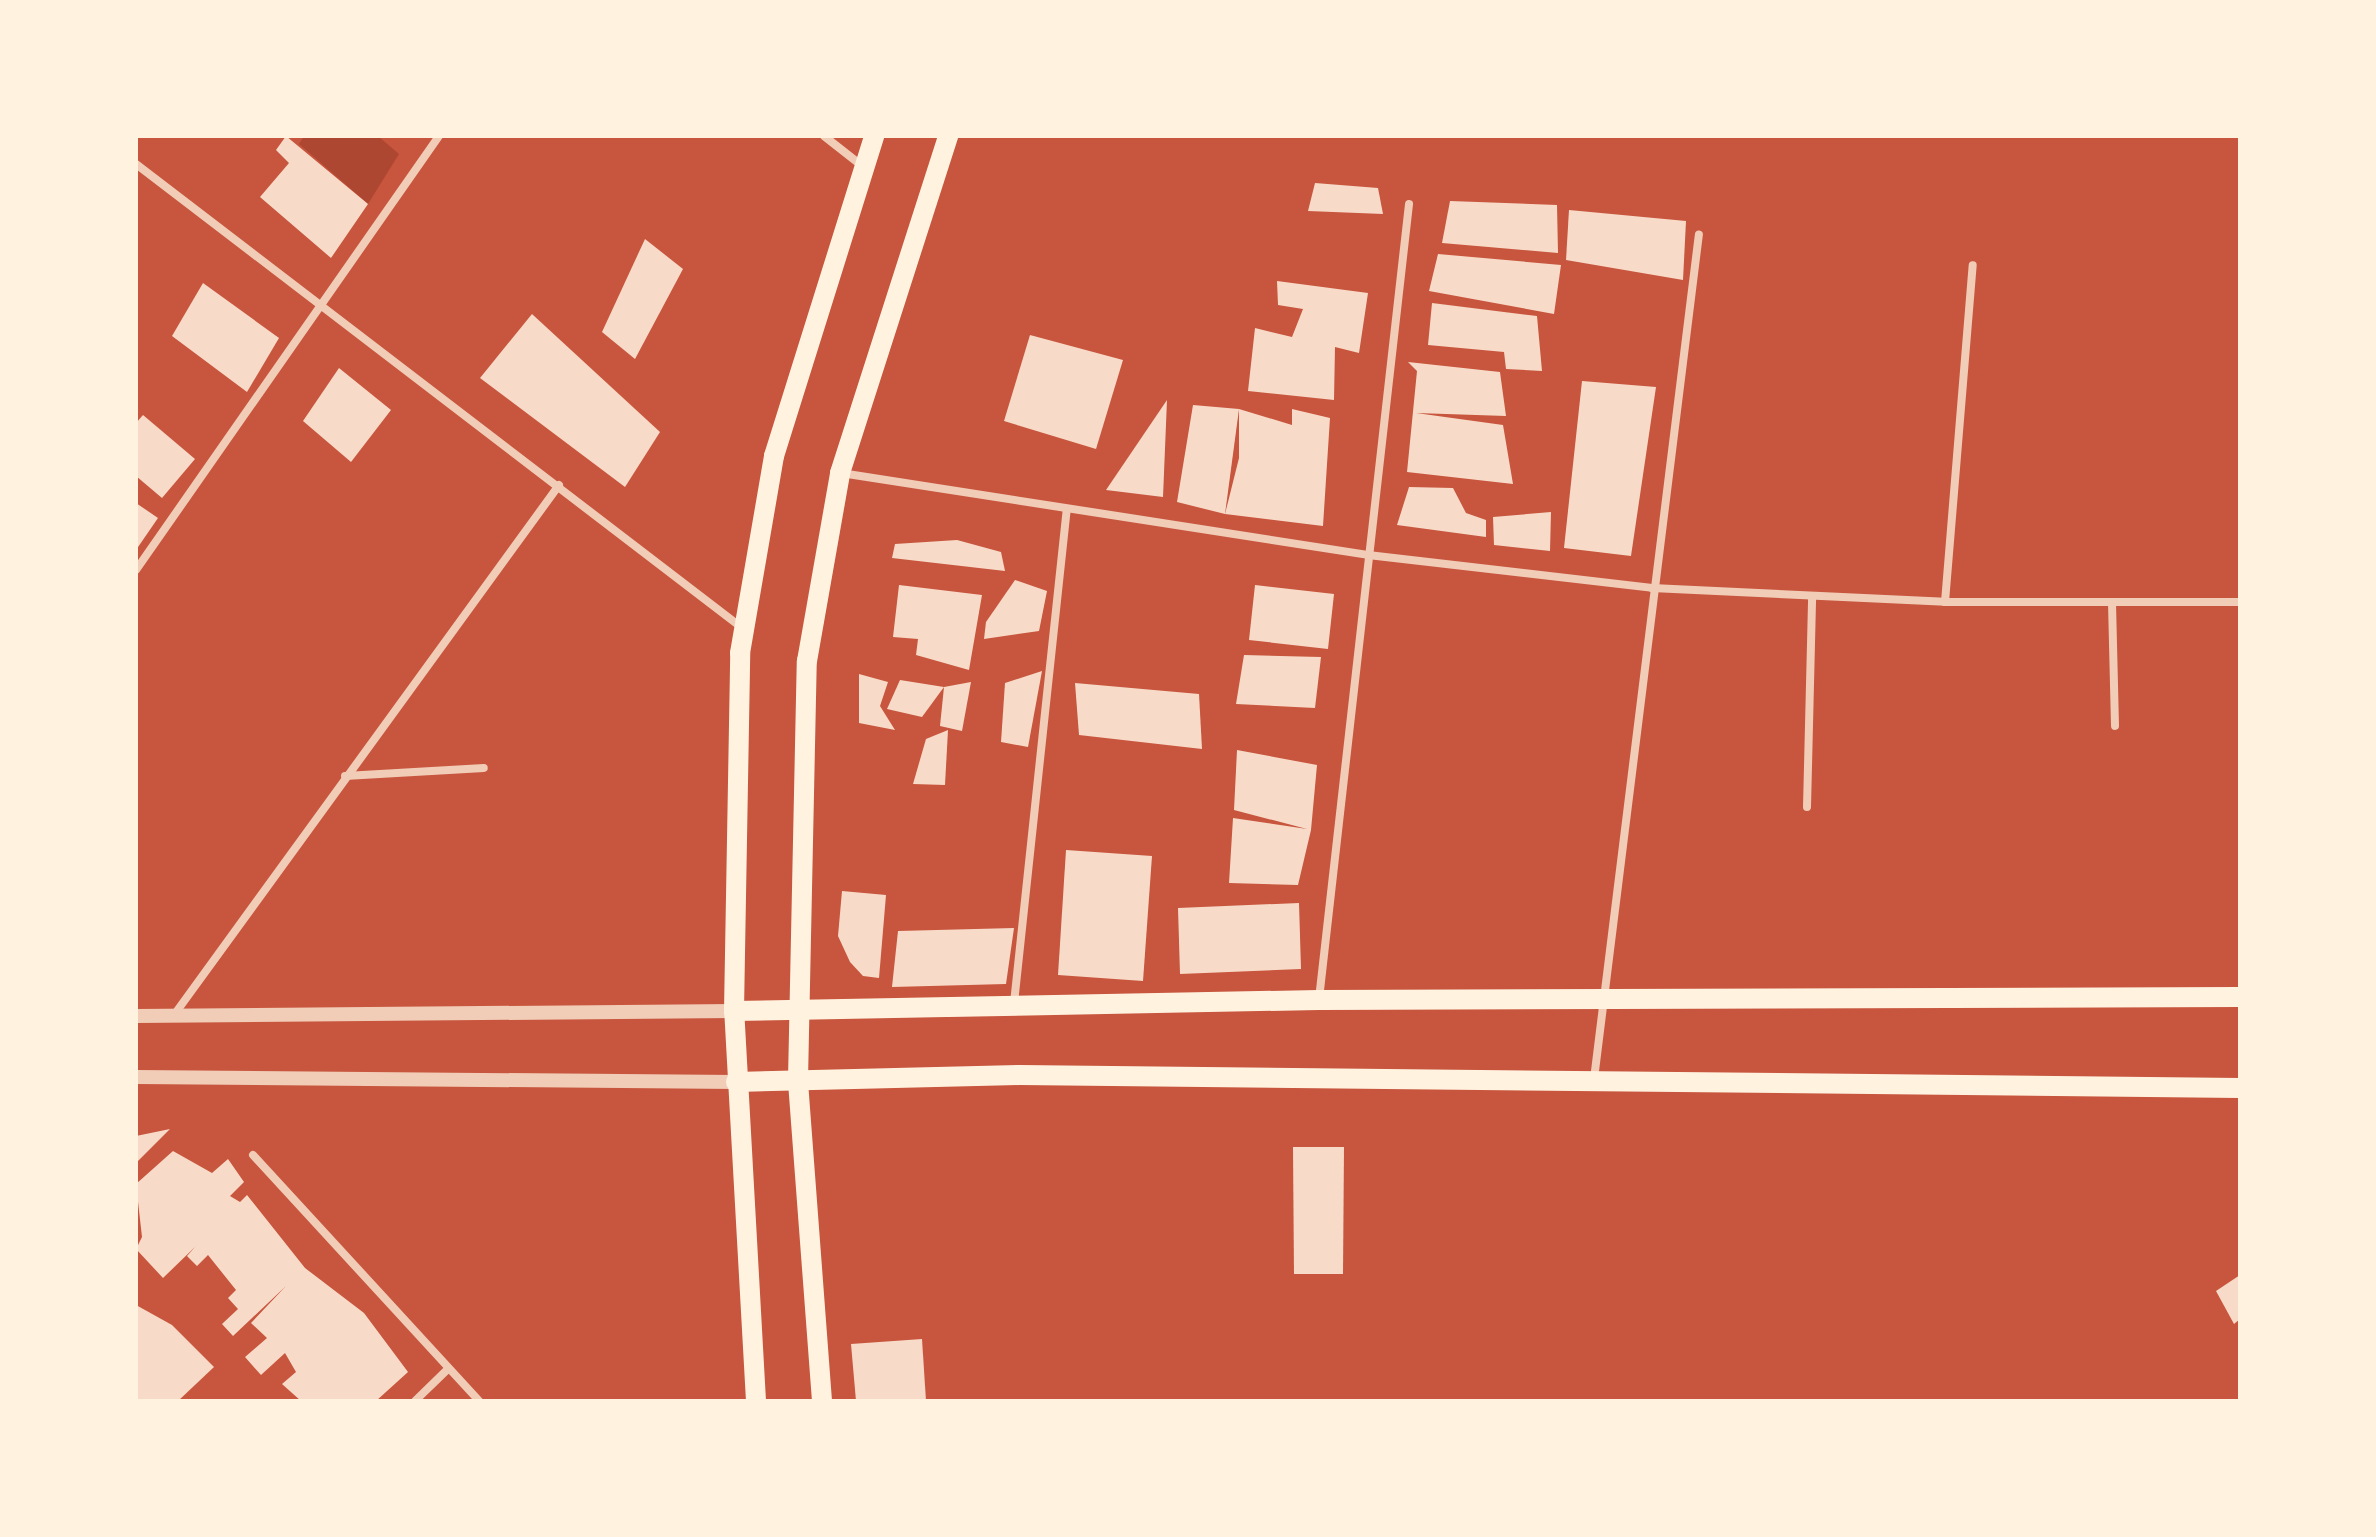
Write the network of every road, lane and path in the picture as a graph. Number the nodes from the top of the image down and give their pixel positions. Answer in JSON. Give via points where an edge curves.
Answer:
{"nodes":[{"id":1,"x":439,"y":136,"type":"edge"},
{"id":2,"x":824,"y":136,"type":"edge"},
{"id":3,"x":874,"y":136,"type":"edge"},
{"id":4,"x":948,"y":136,"type":"edge"},
{"id":5,"x":136,"y":164,"type":"edge"},
{"id":6,"x":861,"y":165,"type":"junction"},
{"id":7,"x":1409,"y":204,"type":"dead end"},
{"id":8,"x":1699,"y":234,"type":"dead end"},
{"id":9,"x":1973,"y":265,"type":"dead end"},
{"id":10,"x":319,"y":302,"type":"junction"},
{"id":11,"x":840,"y":473,"type":"junction"},
{"id":12,"x":559,"y":485,"type":"junction"},
{"id":13,"x":1067,"y":511,"type":"junction"},
{"id":14,"x":1368,"y":555,"type":"junction"},
{"id":15,"x":136,"y":570,"type":"edge"},
{"id":16,"x":1652,"y":588,"type":"junction"},
{"id":17,"x":1812,"y":596,"type":"junction"},
{"id":18,"x":1945,"y":602,"type":"junction"},
{"id":19,"x":2240,"y":602,"type":"edge"},
{"id":20,"x":2112,"y":603,"type":"junction"},
{"id":21,"x":745,"y":630,"type":"junction"},
{"id":22,"x":2115,"y":726,"type":"dead end"},
{"id":23,"x":484,"y":768,"type":"dead end"},
{"id":24,"x":345,"y":776,"type":"junction"},
{"id":25,"x":1807,"y":807,"type":"dead end"},
{"id":26,"x":2240,"y":997,"type":"edge"},
{"id":27,"x":1319,"y":1000,"type":"junction"},
{"id":28,"x":1601,"y":1002,"type":"junction"},
{"id":29,"x":1014,"y":1003,"type":"junction"},
{"id":30,"x":798,"y":1010,"type":"junction"},
{"id":31,"x":734,"y":1011,"type":"junction"},
{"id":32,"x":174,"y":1015,"type":"junction"},
{"id":33,"x":136,"y":1016,"type":"edge"},
{"id":34,"x":136,"y":1077,"type":"edge"},
{"id":35,"x":798,"y":1080,"type":"junction"},
{"id":36,"x":1594,"y":1081,"type":"junction"},
{"id":37,"x":736,"y":1082,"type":"junction"},
{"id":38,"x":2240,"y":1088,"type":"edge"},
{"id":39,"x":253,"y":1155,"type":"dead end"},
{"id":40,"x":448,"y":1369,"type":"junction"},
{"id":41,"x":415,"y":1401,"type":"edge"},
{"id":42,"x":479,"y":1401,"type":"edge"},
{"id":43,"x":756,"y":1401,"type":"edge"},
{"id":44,"x":822,"y":1401,"type":"edge"}],
"edges":[{"from":1,"to":10,"type":"street"},
{"from":2,"to":6,"type":"street"},
{"from":3,"to":6,"type":"main road"},
{"from":4,"to":11,"type":"main road"},
{"from":5,"to":10,"type":"street"},
{"from":6,"to":21,"type":"main road","via":[[774,456]]},
{"from":7,"to":14,"type":"street"},
{"from":8,"to":16,"type":"street"},
{"from":9,"to":18,"type":"street"},
{"from":10,"to":12,"type":"street"},
{"from":10,"to":15,"type":"street"},
{"from":11,"to":13,"type":"street"},
{"from":11,"to":30,"type":"main road","via":[[807,661]]},
{"from":12,"to":21,"type":"street"},
{"from":12,"to":24,"type":"street"},
{"from":13,"to":14,"type":"street"},
{"from":13,"to":29,"type":"street"},
{"from":14,"to":16,"type":"street"},
{"from":14,"to":27,"type":"street"},
{"from":16,"to":17,"type":"street"},
{"from":16,"to":28,"type":"street"},
{"from":17,"to":18,"type":"street"},
{"from":17,"to":25,"type":"street"},
{"from":18,"to":20,"type":"street"},
{"from":19,"to":20,"type":"street"},
{"from":20,"to":22,"type":"street"},
{"from":21,"to":31,"type":"main road"},
{"from":23,"to":24,"type":"street"},
{"from":24,"to":32,"type":"street"},
{"from":26,"to":28,"type":"main road"},
{"from":27,"to":28,"type":"main road"},
{"from":27,"to":29,"type":"main road"},
{"from":28,"to":36,"type":"street"},
{"from":29,"to":30,"type":"main road"},
{"from":30,"to":31,"type":"main road"},
{"from":30,"to":35,"type":"main road"},
{"from":31,"to":32,"type":"street"},
{"from":31,"to":37,"type":"main road"},
{"from":32,"to":33,"type":"street"},
{"from":34,"to":37,"type":"street"},
{"from":35,"to":36,"type":"main road","via":[[1019,1075]]},
{"from":35,"to":37,"type":"main road"},
{"from":35,"to":44,"type":"main road"},
{"from":36,"to":38,"type":"main road"},
{"from":37,"to":43,"type":"main road"},
{"from":39,"to":40,"type":"street"},
{"from":40,"to":41,"type":"street"},
{"from":40,"to":42,"type":"street"}]}
